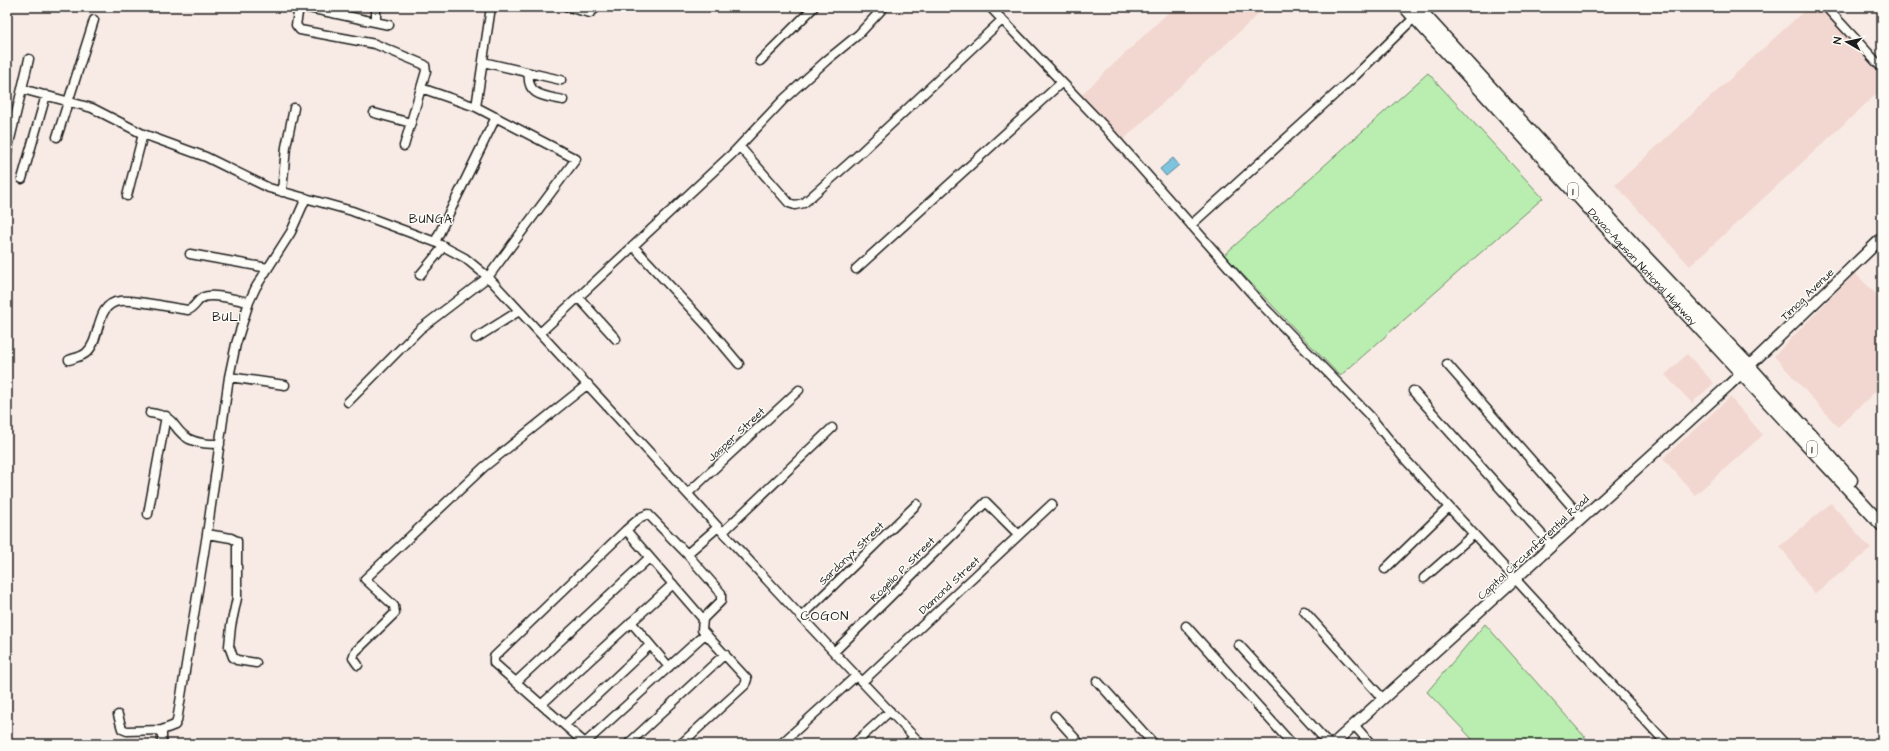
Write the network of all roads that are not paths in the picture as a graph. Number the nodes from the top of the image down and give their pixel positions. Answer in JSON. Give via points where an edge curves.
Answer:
{"nodes":[{"id":1,"x":299,"y":7,"type":"edge"},
{"id":2,"x":304,"y":7,"type":"edge"},
{"id":3,"x":376,"y":7,"type":"edge"},
{"id":4,"x":492,"y":7,"type":"edge"},
{"id":5,"x":568,"y":7,"type":"edge"},
{"id":6,"x":596,"y":7,"type":"edge"},
{"id":7,"x":814,"y":7,"type":"edge"},
{"id":8,"x":884,"y":7,"type":"edge"},
{"id":9,"x":990,"y":7,"type":"edge"},
{"id":10,"x":1405,"y":7,"type":"edge"},
{"id":11,"x":1826,"y":7,"type":"edge"},
{"id":12,"x":1416,"y":12,"type":"edge"},
{"id":13,"x":94,"y":20,"type":"dead end"},
{"id":14,"x":1002,"y":20,"type":"junction"},
{"id":15,"x":376,"y":22,"type":"junction"},
{"id":16,"x":389,"y":25,"type":"dead end"},
{"id":17,"x":28,"y":59,"type":"dead end"},
{"id":18,"x":760,"y":61,"type":"dead end"},
{"id":19,"x":483,"y":62,"type":"junction"},
{"id":20,"x":1882,"y":68,"type":"edge"},
{"id":21,"x":529,"y":73,"type":"junction"},
{"id":22,"x":561,"y":80,"type":"dead end"},
{"id":23,"x":1061,"y":83,"type":"junction"},
{"id":24,"x":421,"y":88,"type":"junction"},
{"id":25,"x":22,"y":89,"type":"junction"},
{"id":26,"x":46,"y":95,"type":"junction"},
{"id":27,"x":563,"y":100,"type":"dead end"},
{"id":28,"x":69,"y":101,"type":"junction"},
{"id":29,"x":476,"y":107,"type":"junction"},
{"id":30,"x":294,"y":108,"type":"dead end"},
{"id":31,"x":374,"y":113,"type":"dead end"},
{"id":32,"x":496,"y":117,"type":"junction"},
{"id":33,"x":411,"y":123,"type":"junction"},
{"id":34,"x":143,"y":134,"type":"junction"},
{"id":35,"x":57,"y":137,"type":"dead end"},
{"id":36,"x":404,"y":146,"type":"dead end"},
{"id":37,"x":740,"y":147,"type":"junction"},
{"id":38,"x":7,"y":152,"type":"edge"},
{"id":39,"x":22,"y":179,"type":"dead end"},
{"id":40,"x":282,"y":192,"type":"junction"},
{"id":41,"x":127,"y":196,"type":"dead end"},
{"id":42,"x":306,"y":198,"type":"junction"},
{"id":43,"x":1191,"y":225,"type":"junction"},
{"id":44,"x":1882,"y":238,"type":"edge"},
{"id":45,"x":435,"y":242,"type":"junction"},
{"id":46,"x":444,"y":246,"type":"junction"},
{"id":47,"x":633,"y":246,"type":"junction"},
{"id":48,"x":190,"y":254,"type":"dead end"},
{"id":49,"x":268,"y":268,"type":"junction"},
{"id":50,"x":856,"y":269,"type":"dead end"},
{"id":51,"x":420,"y":275,"type":"dead end"},
{"id":52,"x":488,"y":277,"type":"junction"},
{"id":53,"x":578,"y":297,"type":"junction"},
{"id":54,"x":249,"y":302,"type":"junction"},
{"id":55,"x":519,"y":311,"type":"junction"},
{"id":56,"x":540,"y":333,"type":"junction"},
{"id":57,"x":476,"y":338,"type":"dead end"},
{"id":58,"x":616,"y":339,"type":"dead end"},
{"id":59,"x":69,"y":360,"type":"dead end"},
{"id":60,"x":739,"y":364,"type":"dead end"},
{"id":61,"x":1446,"y":364,"type":"dead end"},
{"id":62,"x":1746,"y":369,"type":"junction"},
{"id":63,"x":229,"y":377,"type":"junction"},
{"id":64,"x":588,"y":384,"type":"junction"},
{"id":65,"x":285,"y":385,"type":"dead end"},
{"id":66,"x":799,"y":390,"type":"dead end"},
{"id":67,"x":1413,"y":391,"type":"dead end"},
{"id":68,"x":348,"y":402,"type":"dead end"},
{"id":69,"x":150,"y":413,"type":"dead end"},
{"id":70,"x":166,"y":416,"type":"junction"},
{"id":71,"x":832,"y":428,"type":"dead end"},
{"id":72,"x":220,"y":444,"type":"junction"},
{"id":73,"x":1840,"y":473,"type":"junction"},
{"id":74,"x":688,"y":493,"type":"junction"},
{"id":75,"x":917,"y":504,"type":"dead end"},
{"id":76,"x":1052,"y":504,"type":"dead end"},
{"id":77,"x":1450,"y":507,"type":"junction"},
{"id":78,"x":1882,"y":513,"type":"edge"},
{"id":79,"x":148,"y":514,"type":"dead end"},
{"id":80,"x":1582,"y":518,"type":"junction"},
{"id":81,"x":1882,"y":525,"type":"edge"},
{"id":82,"x":720,"y":529,"type":"junction"},
{"id":83,"x":626,"y":530,"type":"junction"},
{"id":84,"x":207,"y":534,"type":"junction"},
{"id":85,"x":1474,"y":534,"type":"junction"},
{"id":86,"x":1019,"y":535,"type":"junction"},
{"id":87,"x":1552,"y":546,"type":"junction"},
{"id":88,"x":687,"y":554,"type":"junction"},
{"id":89,"x":649,"y":558,"type":"junction"},
{"id":90,"x":1385,"y":569,"type":"dead end"},
{"id":91,"x":1424,"y":578,"type":"dead end"},
{"id":92,"x":1517,"y":579,"type":"junction"},
{"id":93,"x":673,"y":584,"type":"junction"},
{"id":94,"x":1304,"y":611,"type":"dead end"},
{"id":95,"x":801,"y":617,"type":"junction"},
{"id":96,"x":703,"y":619,"type":"junction"},
{"id":97,"x":630,"y":622,"type":"junction"},
{"id":98,"x":1186,"y":626,"type":"dead end"},
{"id":99,"x":705,"y":634,"type":"junction"},
{"id":100,"x":1239,"y":645,"type":"dead end"},
{"id":101,"x":649,"y":646,"type":"junction"},
{"id":102,"x":834,"y":652,"type":"junction"},
{"id":103,"x":725,"y":654,"type":"junction"},
{"id":104,"x":256,"y":663,"type":"dead end"},
{"id":105,"x":358,"y":665,"type":"dead end"},
{"id":106,"x":669,"y":667,"type":"junction"},
{"id":107,"x":859,"y":679,"type":"junction"},
{"id":108,"x":1097,"y":681,"type":"dead end"},
{"id":109,"x":516,"y":682,"type":"junction"},
{"id":110,"x":1383,"y":699,"type":"junction"},
{"id":111,"x":542,"y":704,"type":"junction"},
{"id":112,"x":890,"y":711,"type":"junction"},
{"id":113,"x":118,"y":715,"type":"dead end"},
{"id":114,"x":1055,"y":716,"type":"dead end"},
{"id":115,"x":565,"y":725,"type":"junction"},
{"id":116,"x":1354,"y":725,"type":"junction"},
{"id":117,"x":162,"y":730,"type":"junction"},
{"id":118,"x":914,"y":737,"type":"junction"},
{"id":119,"x":585,"y":743,"type":"edge"},
{"id":120,"x":162,"y":744,"type":"edge"},
{"id":121,"x":628,"y":744,"type":"edge"},
{"id":122,"x":681,"y":744,"type":"edge"},
{"id":123,"x":781,"y":744,"type":"edge"},
{"id":124,"x":854,"y":744,"type":"edge"},
{"id":125,"x":907,"y":744,"type":"edge"},
{"id":126,"x":921,"y":744,"type":"edge"},
{"id":127,"x":1080,"y":744,"type":"edge"},
{"id":128,"x":1154,"y":744,"type":"edge"},
{"id":129,"x":1292,"y":744,"type":"edge"},
{"id":130,"x":1329,"y":744,"type":"edge"},
{"id":131,"x":1333,"y":744,"type":"edge"},
{"id":132,"x":1371,"y":744,"type":"edge"},
{"id":133,"x":1667,"y":744,"type":"edge"}],
"edges":[{"from":1,"to":24,"type":"street","via":[[296,25],[300,30],[375,44],[423,62],[426,71]]},
{"from":2,"to":15,"type":"street"},
{"from":3,"to":15,"type":"street"},
{"from":4,"to":19,"type":"street"},
{"from":5,"to":6,"type":"street","via":[[590,13]]},
{"from":7,"to":18,"type":"street"},
{"from":8,"to":37,"type":"street","via":[[859,34],[764,119]]},
{"from":9,"to":14,"type":"street"},
{"from":10,"to":12,"type":"highway","name":"Davao-Agusan National Highway","number":"1"},
{"from":11,"to":20,"type":"street"},
{"from":12,"to":43,"type":"street","via":[[1355,76]]},
{"from":12,"to":62,"type":"highway","name":"Davao-Agusan National Highway","number":"1","via":[[1653,272]]},
{"from":13,"to":28,"type":"street"},
{"from":14,"to":23,"type":"street"},
{"from":14,"to":37,"type":"street","via":[[804,203],[794,205],[789,202]]},
{"from":15,"to":16,"type":"street"},
{"from":17,"to":25,"type":"street"},
{"from":19,"to":21,"type":"street"},
{"from":19,"to":29,"type":"street"},
{"from":21,"to":22,"type":"street"},
{"from":21,"to":27,"type":"street","via":[[528,85],[532,90],[543,96]]},
{"from":23,"to":43,"type":"street","via":[[1103,125]]},
{"from":23,"to":50,"type":"street"},
{"from":24,"to":29,"type":"street"},
{"from":24,"to":33,"type":"street"},
{"from":25,"to":26,"type":"street"},
{"from":25,"to":38,"type":"street"},
{"from":26,"to":28,"type":"street"},
{"from":26,"to":39,"type":"street"},
{"from":28,"to":34,"type":"street","via":[[104,113]]},
{"from":28,"to":35,"type":"street"},
{"from":29,"to":32,"type":"street"},
{"from":30,"to":40,"type":"street","via":[[286,146]]},
{"from":31,"to":33,"type":"street"},
{"from":32,"to":45,"type":"street"},
{"from":32,"to":52,"type":"street","via":[[576,159]]},
{"from":33,"to":36,"type":"street"},
{"from":34,"to":40,"type":"street","via":[[206,157]]},
{"from":34,"to":41,"type":"street"},
{"from":37,"to":47,"type":"street"},
{"from":40,"to":42,"type":"street"},
{"from":42,"to":45,"type":"street","via":[[352,211]]},
{"from":42,"to":49,"type":"street","via":[[291,232]]},
{"from":43,"to":77,"type":"street","via":[[1262,305],[1369,415]]},
{"from":44,"to":62,"type":"main road","name":"Timog Avenue"},
{"from":45,"to":46,"type":"street"},
{"from":46,"to":51,"type":"street"},
{"from":46,"to":52,"type":"street","via":[[465,258]]},
{"from":47,"to":53,"type":"street"},
{"from":47,"to":60,"type":"street"},
{"from":48,"to":49,"type":"street"},
{"from":49,"to":54,"type":"street"},
{"from":52,"to":55,"type":"street"},
{"from":52,"to":68,"type":"street","via":[[420,329]]},
{"from":53,"to":56,"type":"street"},
{"from":53,"to":58,"type":"street"},
{"from":54,"to":59,"type":"street","via":[[208,295],[188,310],[127,301],[114,302],[102,314],[90,348],[86,353]]},
{"from":54,"to":63,"type":"street"},
{"from":55,"to":56,"type":"street"},
{"from":55,"to":57,"type":"street"},
{"from":56,"to":64,"type":"street"},
{"from":61,"to":80,"type":"street"},
{"from":62,"to":73,"type":"highway","name":"Davao-Agusan National Highway","number":"1"},
{"from":62,"to":80,"type":"main road","name":"Capitol Circumferential Road"},
{"from":63,"to":65,"type":"street"},
{"from":63,"to":72,"type":"street"},
{"from":64,"to":74,"type":"street"},
{"from":64,"to":105,"type":"street","via":[[484,467],[365,579],[394,606],[395,613],[355,652],[353,658]]},
{"from":66,"to":74,"type":"street","name":"Jasper Street"},
{"from":67,"to":87,"type":"street"},
{"from":69,"to":70,"type":"street"},
{"from":70,"to":72,"type":"street","via":[[188,438],[206,444]]},
{"from":70,"to":79,"type":"street"},
{"from":71,"to":82,"type":"street"},
{"from":72,"to":84,"type":"street"},
{"from":73,"to":78,"type":"highway","name":"Davao-Agusan National Highway","number":"1"},
{"from":73,"to":81,"type":"highway","name":"Davao-Agusan National Highway","number":"1"},
{"from":74,"to":82,"type":"street"},
{"from":75,"to":95,"type":"street","name":"Sardonyx Street"},
{"from":76,"to":86,"type":"street","name":"Diamond Street"},
{"from":77,"to":85,"type":"street"},
{"from":77,"to":90,"type":"street"},
{"from":80,"to":87,"type":"main road","name":"Capitol Circumferential Road"},
{"from":82,"to":88,"type":"street"},
{"from":82,"to":95,"type":"street"},
{"from":83,"to":88,"type":"street","via":[[641,517],[650,515]]},
{"from":83,"to":89,"type":"street"},
{"from":83,"to":109,"type":"street","via":[[495,655],[494,662]]},
{"from":84,"to":104,"type":"street","via":[[237,541],[237,598],[229,646],[237,660]]},
{"from":84,"to":117,"type":"street","via":[[179,715],[175,725]]},
{"from":85,"to":91,"type":"street"},
{"from":85,"to":92,"type":"street"},
{"from":86,"to":102,"type":"street","name":"Rogelio P. Street","via":[[986,502]]},
{"from":86,"to":107,"type":"street","name":"Diamond Street"},
{"from":87,"to":92,"type":"main road","name":"Capitol Circumferential Road"},
{"from":88,"to":96,"type":"street","via":[[722,596],[721,601]]},
{"from":89,"to":93,"type":"street"},
{"from":89,"to":109,"type":"street"},
{"from":92,"to":110,"type":"main road","name":"Capitol Circumferential Road"},
{"from":92,"to":133,"type":"street"},
{"from":93,"to":96,"type":"street"},
{"from":93,"to":97,"type":"street"},
{"from":94,"to":110,"type":"street"},
{"from":95,"to":102,"type":"street"},
{"from":96,"to":99,"type":"street","via":[[702,627]]},
{"from":97,"to":101,"type":"street"},
{"from":97,"to":111,"type":"street"},
{"from":98,"to":129,"type":"street"},
{"from":99,"to":103,"type":"street"},
{"from":99,"to":106,"type":"street"},
{"from":100,"to":130,"type":"street"},
{"from":101,"to":106,"type":"street"},
{"from":101,"to":115,"type":"street"},
{"from":102,"to":107,"type":"street"},
{"from":103,"to":121,"type":"street"},
{"from":103,"to":122,"type":"street","via":[[745,677],[746,683]]},
{"from":106,"to":119,"type":"street"},
{"from":107,"to":112,"type":"street"},
{"from":107,"to":123,"type":"street","name":"Diamond Street"},
{"from":108,"to":128,"type":"street"},
{"from":109,"to":111,"type":"street"},
{"from":110,"to":116,"type":"main road","name":"Capitol Circumferential Road"},
{"from":111,"to":115,"type":"street"},
{"from":112,"to":118,"type":"street"},
{"from":112,"to":124,"type":"street"},
{"from":113,"to":117,"type":"street","via":[[122,729],[127,732]]},
{"from":114,"to":127,"type":"street"},
{"from":115,"to":119,"type":"street"},
{"from":116,"to":131,"type":"main road","name":"Capitol Circumferential Road"},
{"from":116,"to":132,"type":"street"},
{"from":117,"to":120,"type":"street"},
{"from":118,"to":125,"type":"street"},
{"from":118,"to":126,"type":"street"}]}
